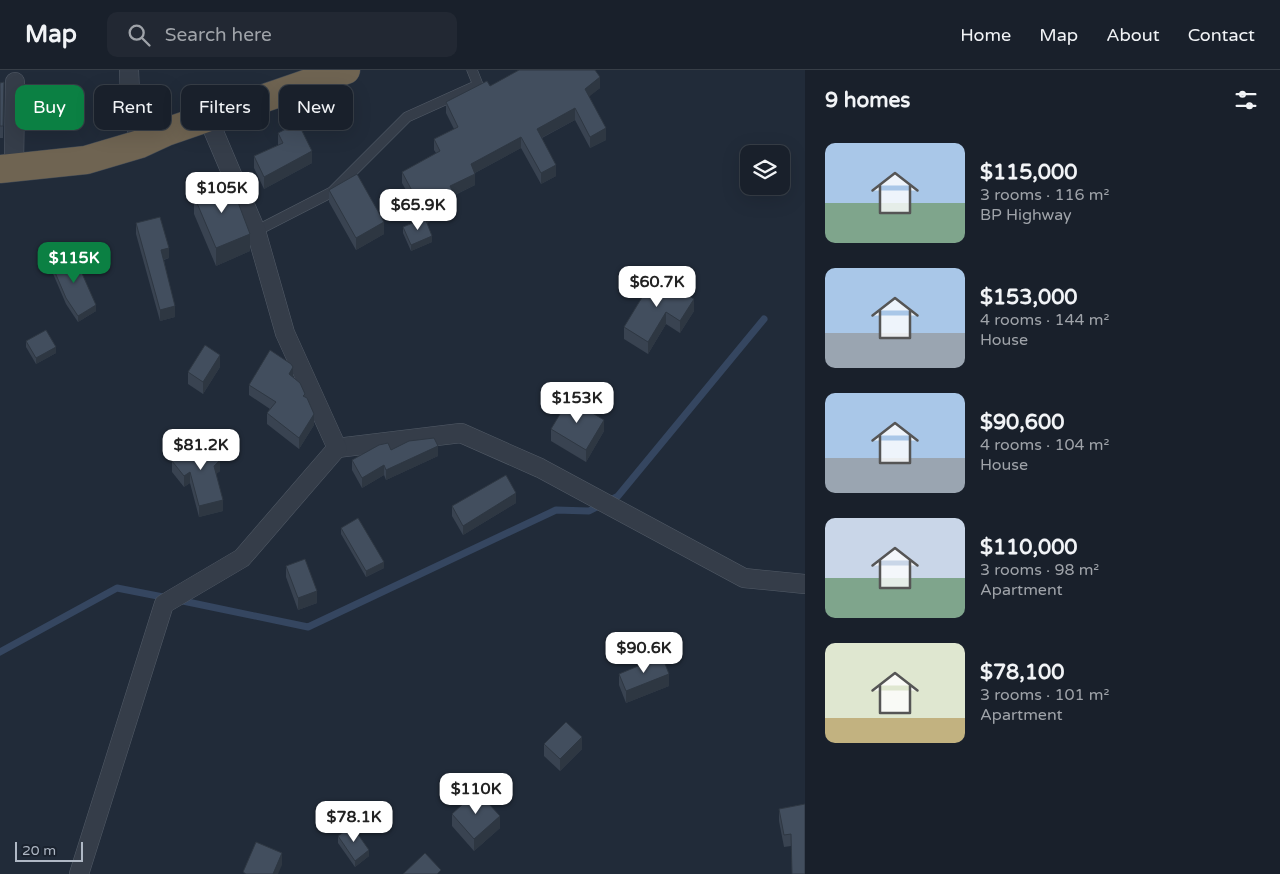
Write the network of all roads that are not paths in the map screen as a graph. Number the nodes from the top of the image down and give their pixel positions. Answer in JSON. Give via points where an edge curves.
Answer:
{"nodes":[{"id":1,"x":129,"y":70,"type":"edge"},
{"id":2,"x":346,"y":70,"type":"edge"},
{"id":3,"x":472,"y":70,"type":"edge"},
{"id":4,"x":15,"y":82,"type":"dead end"},
{"id":5,"x":269,"y":97,"type":"edge"},
{"id":6,"x":181,"y":128,"type":"edge"},
{"id":7,"x":213,"y":130,"type":"edge"},
{"id":8,"x":140,"y":144,"type":"junction"},
{"id":9,"x":7,"y":168,"type":"edge"},
{"id":10,"x":256,"y":231,"type":"junction"},
{"id":11,"x":337,"y":448,"type":"junction"},
{"id":12,"x":805,"y":584,"type":"edge"},
{"id":13,"x":79,"y":874,"type":"edge"}],
"edges":[{"from":1,"to":8,"type":"street","via":[[130,96]]},
{"from":2,"to":5,"type":"highway"},
{"from":3,"to":10,"type":"lane","via":[[478,86],[407,117],[332,192]]},
{"from":4,"to":9,"type":"street"},
{"from":6,"to":8,"type":"highway"},
{"from":7,"to":10,"type":"street"},
{"from":8,"to":9,"type":"highway","via":[[86,160]]},
{"from":10,"to":11,"type":"street","via":[[285,334]]},
{"from":11,"to":12,"type":"street","via":[[461,433],[540,468],[744,578]]},
{"from":11,"to":13,"type":"street","via":[[242,558],[164,604]]}]}
